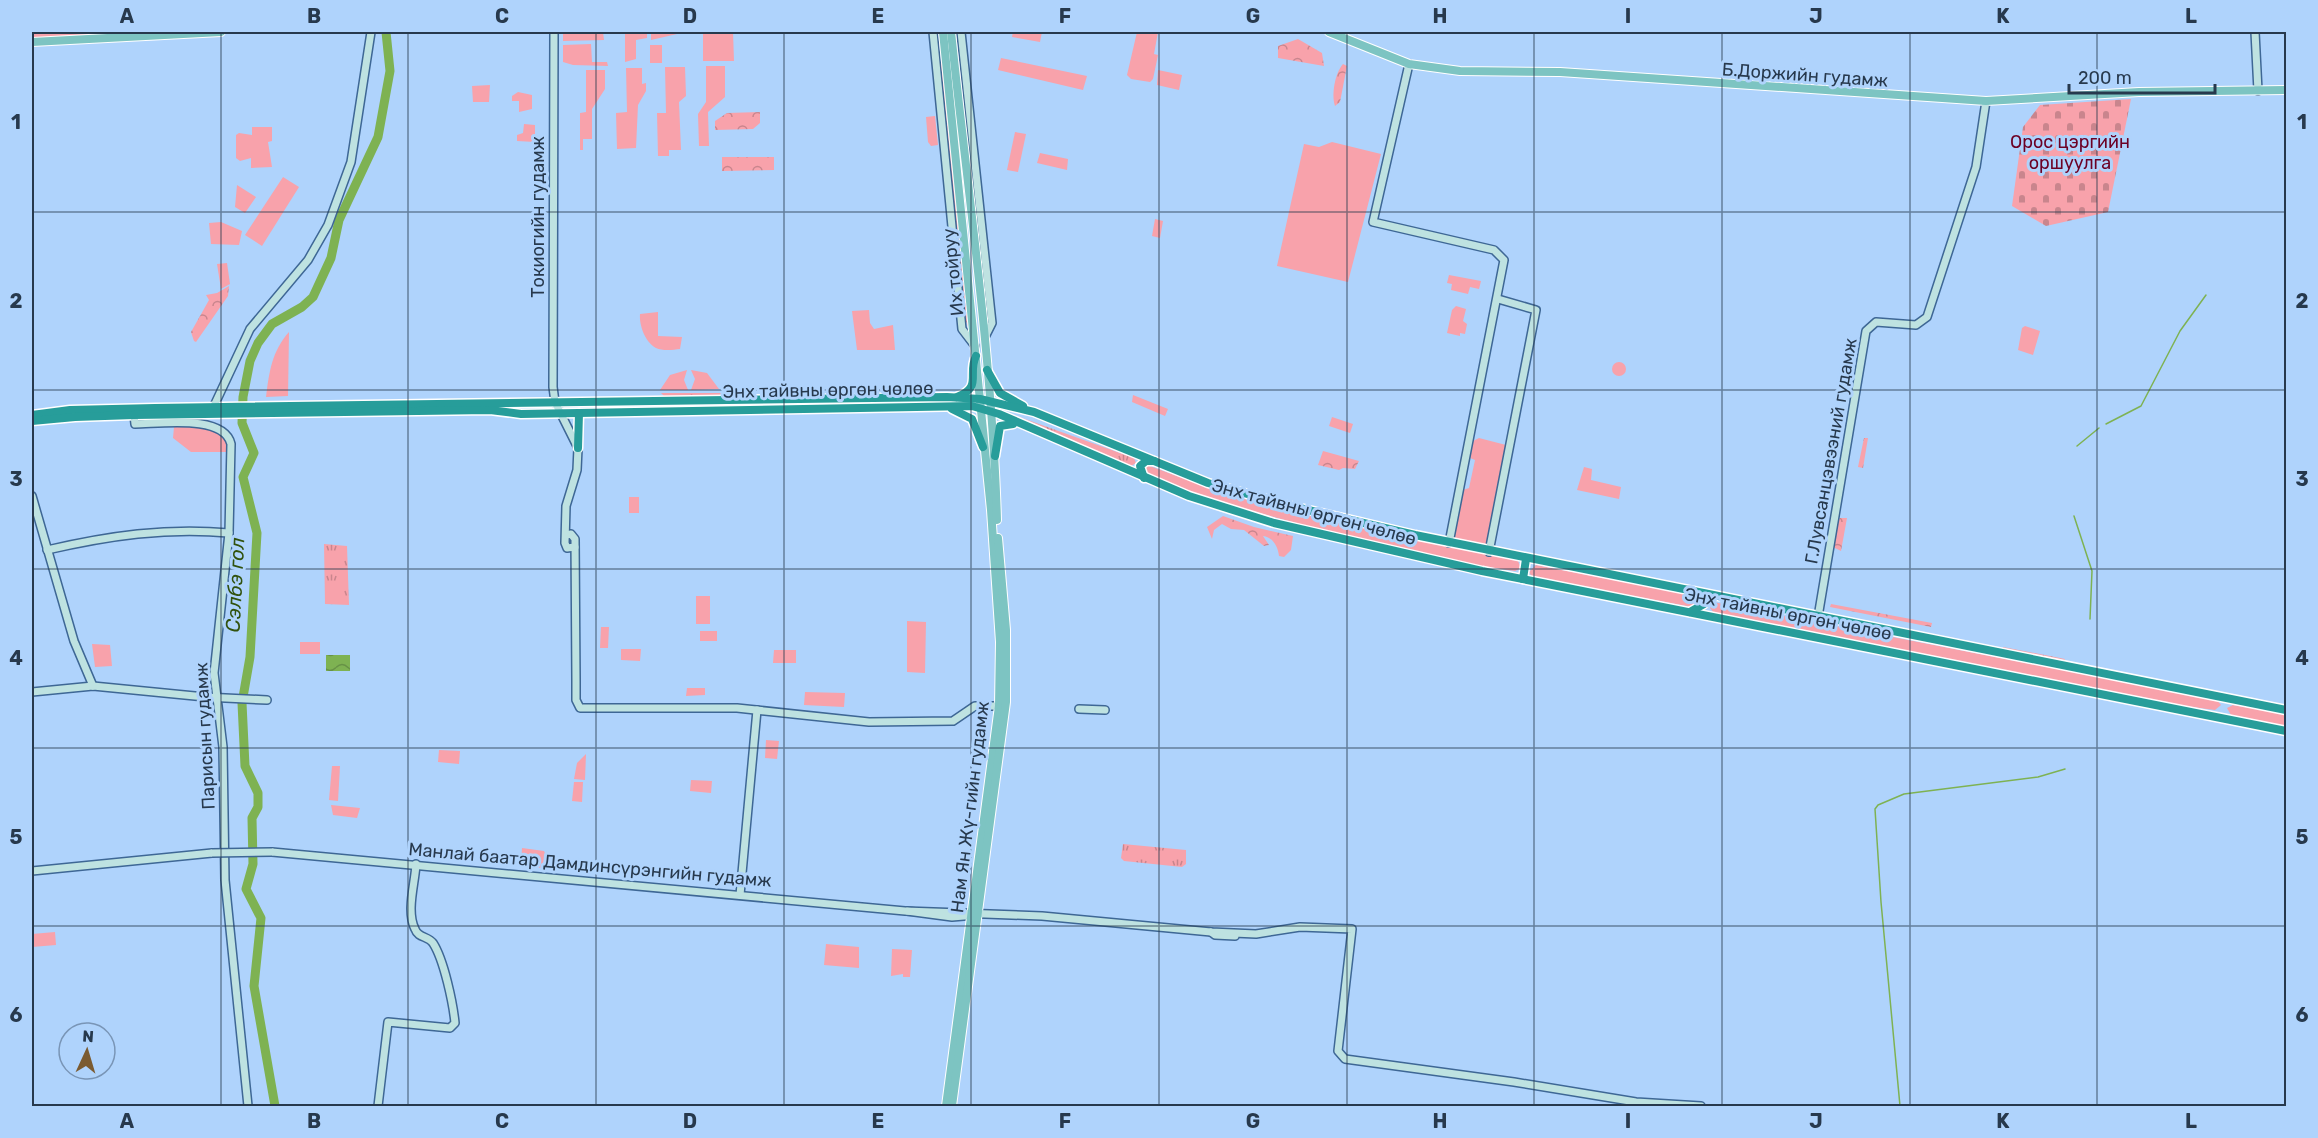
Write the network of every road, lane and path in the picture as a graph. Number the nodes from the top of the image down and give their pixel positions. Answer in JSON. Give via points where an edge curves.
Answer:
{"nodes":[{"id":1,"x":198,"y":32,"type":"edge"},
{"id":2,"x":221,"y":32,"type":"edge"},
{"id":3,"x":371,"y":32,"type":"edge"},
{"id":4,"x":554,"y":32,"type":"edge"},
{"id":5,"x":933,"y":32,"type":"edge"},
{"id":6,"x":943,"y":32,"type":"edge"},
{"id":7,"x":951,"y":32,"type":"edge"},
{"id":8,"x":961,"y":32,"type":"edge"},
{"id":9,"x":1329,"y":32,"type":"edge"},
{"id":10,"x":2255,"y":32,"type":"edge"},
{"id":11,"x":146,"y":33,"type":"edge"},
{"id":12,"x":172,"y":33,"type":"edge"},
{"id":13,"x":32,"y":42,"type":"edge"},
{"id":14,"x":1409,"y":64,"type":"junction"},
{"id":15,"x":2286,"y":90,"type":"edge"},
{"id":16,"x":2258,"y":91,"type":"junction"},
{"id":17,"x":1986,"y":101,"type":"junction"},
{"id":18,"x":1498,"y":299,"type":"junction"},
{"id":19,"x":984,"y":340,"type":"junction"},
{"id":20,"x":975,"y":346,"type":"junction"},
{"id":21,"x":976,"y":356,"type":"junction"},
{"id":22,"x":987,"y":370,"type":"junction"},
{"id":23,"x":955,"y":398,"type":"junction"},
{"id":24,"x":990,"y":401,"type":"junction"},
{"id":25,"x":555,"y":402,"type":"junction"},
{"id":26,"x":980,"y":403,"type":"junction"},
{"id":27,"x":928,"y":405,"type":"junction"},
{"id":28,"x":213,"y":408,"type":"junction"},
{"id":29,"x":262,"y":410,"type":"junction"},
{"id":30,"x":231,"y":411,"type":"junction"},
{"id":31,"x":991,"y":411,"type":"junction"},
{"id":32,"x":579,"y":412,"type":"junction"},
{"id":33,"x":1034,"y":412,"type":"junction"},
{"id":34,"x":560,"y":413,"type":"junction"},
{"id":35,"x":32,"y":415,"type":"edge"},
{"id":36,"x":134,"y":415,"type":"junction"},
{"id":37,"x":32,"y":422,"type":"edge"},
{"id":38,"x":1026,"y":428,"type":"junction"},
{"id":39,"x":983,"y":447,"type":"junction"},
{"id":40,"x":578,"y":448,"type":"junction"},
{"id":41,"x":1133,"y":452,"type":"junction"},
{"id":42,"x":995,"y":456,"type":"junction"},
{"id":43,"x":1157,"y":462,"type":"junction"},
{"id":44,"x":1124,"y":470,"type":"junction"},
{"id":45,"x":1145,"y":479,"type":"junction"},
{"id":46,"x":32,"y":496,"type":"edge"},
{"id":47,"x":991,"y":510,"type":"joint"},
{"id":48,"x":229,"y":533,"type":"junction"},
{"id":49,"x":1449,"y":543,"type":"junction"},
{"id":50,"x":47,"y":550,"type":"junction"},
{"id":51,"x":1490,"y":552,"type":"junction"},
{"id":52,"x":1526,"y":560,"type":"junction"},
{"id":53,"x":1523,"y":579,"type":"junction"},
{"id":54,"x":1695,"y":593,"type":"junction"},
{"id":55,"x":1718,"y":598,"type":"junction"},
{"id":56,"x":1690,"y":612,"type":"junction"},
{"id":57,"x":1818,"y":617,"type":"junction"},
{"id":58,"x":1716,"y":618,"type":"junction"},
{"id":59,"x":93,"y":686,"type":"junction"},
{"id":60,"x":32,"y":692,"type":"edge"},
{"id":61,"x":216,"y":697,"type":"junction"},
{"id":62,"x":267,"y":700,"type":"dead end"},
{"id":63,"x":999,"y":706,"type":"junction"},
{"id":64,"x":1079,"y":708,"type":"dead end"},
{"id":65,"x":757,"y":710,"type":"junction"},
{"id":66,"x":1105,"y":710,"type":"dead end"},
{"id":67,"x":2286,"y":710,"type":"edge"},
{"id":68,"x":2286,"y":731,"type":"edge"},
{"id":69,"x":416,"y":864,"type":"junction"},
{"id":70,"x":32,"y":871,"type":"edge"},
{"id":71,"x":740,"y":895,"type":"junction"},
{"id":72,"x":974,"y":914,"type":"junction"},
{"id":73,"x":248,"y":1107,"type":"edge"},
{"id":74,"x":378,"y":1107,"type":"edge"},
{"id":75,"x":945,"y":1107,"type":"edge"},
{"id":76,"x":952,"y":1107,"type":"edge"},
{"id":77,"x":1701,"y":1107,"type":"edge"}],
"edges":[{"from":1,"to":2,"type":"main road"},
{"from":1,"to":12,"type":"main road"},
{"from":3,"to":28,"type":"street","via":[[351,162],[328,225],[308,260],[250,329]]},
{"from":4,"to":25,"type":"street","name":"Токиогийн гудамж"},
{"from":5,"to":20,"type":"street","via":[[962,329]]},
{"from":6,"to":20,"type":"main road","name":"Их тойруу"},
{"from":7,"to":19,"type":"main road","name":"Их тойруу"},
{"from":8,"to":19,"type":"street","via":[[992,323]]},
{"from":9,"to":14,"type":"main road","name":"Б.Доржийн гудамж"},
{"from":10,"to":16,"type":"street"},
{"from":11,"to":12,"type":"main road"},
{"from":11,"to":13,"type":"main road"},
{"from":14,"to":17,"type":"main road","name":"Б.Доржийн гудамж","via":[[1460,71],[1560,72]]},
{"from":14,"to":18,"type":"street","via":[[1373,222],[1500,254],[1504,260]]},
{"from":15,"to":16,"type":"main road","name":"Б.Доржийн гудамж"},
{"from":16,"to":17,"type":"main road","name":"Б.Доржийн гудамж","via":[[2139,92]]},
{"from":17,"to":57,"type":"street","name":"Г.Лувсанцэвээний гудамж","via":[[1976,167],[1926,319],[1914,325],[1876,322],[1866,331]]},
{"from":18,"to":49,"type":"street"},
{"from":18,"to":51,"type":"street","via":[[1536,309]]},
{"from":19,"to":22,"type":"main road","name":"Их тойруу"},
{"from":20,"to":21,"type":"main road","name":"Их тойруу"},
{"from":21,"to":23,"type":"highway","via":[[972,363],[972,386]]},
{"from":21,"to":26,"type":"main road","name":"Их тойруу"},
{"from":22,"to":24,"type":"main road","name":"Их тойруу"},
{"from":22,"to":33,"type":"highway","via":[[1000,393]]},
{"from":23,"to":25,"type":"highway","name":"Энх тайвны өргөн чөлөө"},
{"from":23,"to":26,"type":"highway","name":"Энх тайвны өргөн чөлөө"},
{"from":24,"to":26,"type":"highway","name":"Энх тайвны өргөн чөлөө"},
{"from":24,"to":31,"type":"main road","name":"Их тойруу"},
{"from":24,"to":33,"type":"highway","name":"Энх тайвны өргөн чөлөө"},
{"from":25,"to":29,"type":"highway","name":"Энх тайвны өргөн чөлөө"},
{"from":25,"to":34,"type":"street"},
{"from":26,"to":27,"type":"highway","name":"Энх тайвны өргөн чөлөө"},
{"from":26,"to":31,"type":"highway","name":"Энх тайвны өргөн чөлөө"},
{"from":26,"to":39,"type":"main road","name":"Их тойруу"},
{"from":27,"to":32,"type":"highway","name":"Энх тайвны өргөн чөлөө"},
{"from":27,"to":39,"type":"highway","via":[[969,415]]},
{"from":28,"to":30,"type":"highway"},
{"from":28,"to":35,"type":"highway","via":[[70,410]]},
{"from":29,"to":30,"type":"highway"},
{"from":29,"to":34,"type":"highway","name":"Энх тайвны өргөн чөлөө"},
{"from":30,"to":36,"type":"highway"},
{"from":31,"to":38,"type":"highway","name":"Энх тайвны өргөн чөлөө"},
{"from":31,"to":42,"type":"main road","name":"Их тойруу"},
{"from":32,"to":34,"type":"highway","name":"Энх тайвны өргөн чөлөө"},
{"from":32,"to":40,"type":"highway"},
{"from":33,"to":41,"type":"highway","name":"Энх тайвны өргөн чөлөө"},
{"from":34,"to":40,"type":"street"},
{"from":36,"to":37,"type":"highway"},
{"from":36,"to":48,"type":"street","name":"Парисын гудамж","via":[[135,424],[209,424],[228,434],[232,447]]},
{"from":38,"to":42,"type":"highway","via":[[1010,423],[1000,426]]},
{"from":38,"to":44,"type":"highway","name":"Энх тайвны өргөн чөлөө"},
{"from":39,"to":47,"type":"main road","name":"Их тойруу"},
{"from":40,"to":65,"type":"street","via":[[577,470],[566,506],[566,535],[574,537],[575,547],[576,700],[580,708]]},
{"from":41,"to":43,"type":"highway","name":"Энх тайвны өргөн чөлөө"},
{"from":41,"to":44,"type":"highway","via":[[1138,465]]},
{"from":42,"to":72,"type":"main road","name":"Нам Ян Жү-гийн гудамж","via":[[1007,682]]},
{"from":43,"to":45,"type":"highway","via":[[1141,464]]},
{"from":43,"to":49,"type":"highway","name":"Энх тайвны өргөн чөлөө","via":[[1239,492]]},
{"from":44,"to":45,"type":"highway","name":"Энх тайвны өргөн чөлөө"},
{"from":45,"to":53,"type":"highway","name":"Энх тайвны өргөн чөлөө","via":[[1274,523]]},
{"from":46,"to":50,"type":"street"},
{"from":47,"to":63,"type":"main road","name":"Нам Ян Жү-гийн гудамж","via":[[1000,642]]},
{"from":48,"to":50,"type":"street","via":[[143,533]]},
{"from":48,"to":61,"type":"street","name":"Парисын гудамж","via":[[214,673]]},
{"from":49,"to":51,"type":"highway","name":"Энх тайвны өргөн чөлөө"},
{"from":50,"to":59,"type":"street","via":[[74,641]]},
{"from":51,"to":52,"type":"highway","name":"Энх тайвны өргөн чөлөө"},
{"from":52,"to":53,"type":"highway"},
{"from":52,"to":54,"type":"highway","name":"Энх тайвны өргөн чөлөө"},
{"from":53,"to":56,"type":"highway","name":"Энх тайвны өргөн чөлөө"},
{"from":54,"to":55,"type":"highway","name":"Энх тайвны өргөн чөлөө"},
{"from":54,"to":56,"type":"highway","via":[[1703,598],[1704,604]]},
{"from":55,"to":57,"type":"highway","name":"Энх тайвны өргөн чөлөө"},
{"from":55,"to":58,"type":"highway","via":[[1707,605],[1708,612]]},
{"from":56,"to":58,"type":"highway","name":"Энх тайвны өргөн чөлөө"},
{"from":57,"to":67,"type":"highway","name":"Энх тайвны өргөн чөлөө"},
{"from":58,"to":68,"type":"highway","name":"Энх тайвны өргөн чөлөө"},
{"from":59,"to":60,"type":"street"},
{"from":59,"to":61,"type":"street"},
{"from":61,"to":62,"type":"street"},
{"from":61,"to":73,"type":"street","name":"Парисын гудамж","via":[[223,758],[225,880]]},
{"from":63,"to":65,"type":"street","via":[[975,706],[953,721],[869,722]]},
{"from":63,"to":72,"type":"main road","name":"Нам Ян Жү-гийн гудамж"},
{"from":64,"to":66,"type":"street"},
{"from":65,"to":71,"type":"street"},
{"from":69,"to":70,"type":"street","name":"Манлай баатар Дамдинсүрэнгийн гудамж","bridge":true,"via":[[272,852],[212,853]]},
{"from":69,"to":71,"type":"street","name":"Манлай баатар Дамдинсүрэнгийн гудамж"},
{"from":69,"to":74,"type":"street","via":[[414,927],[433,943],[453,997],[455,1023],[450,1028],[388,1022]]},
{"from":71,"to":72,"type":"street","name":"Манлай баатар Дамдинсүрэнгийн гудамж"},
{"from":72,"to":75,"type":"main road","name":"Нам Ян Жү-гийн гудамж"},
{"from":72,"to":76,"type":"main road","name":"Нам Ян Жү-гийн гудамж"},
{"from":72,"to":77,"type":"street","name":"Манлай баатар Дамдинсүрэнгийн гудамж","via":[[1053,917],[1238,936],[1300,927],[1352,929],[1338,1051],[1345,1059],[1636,1102]]}]}
